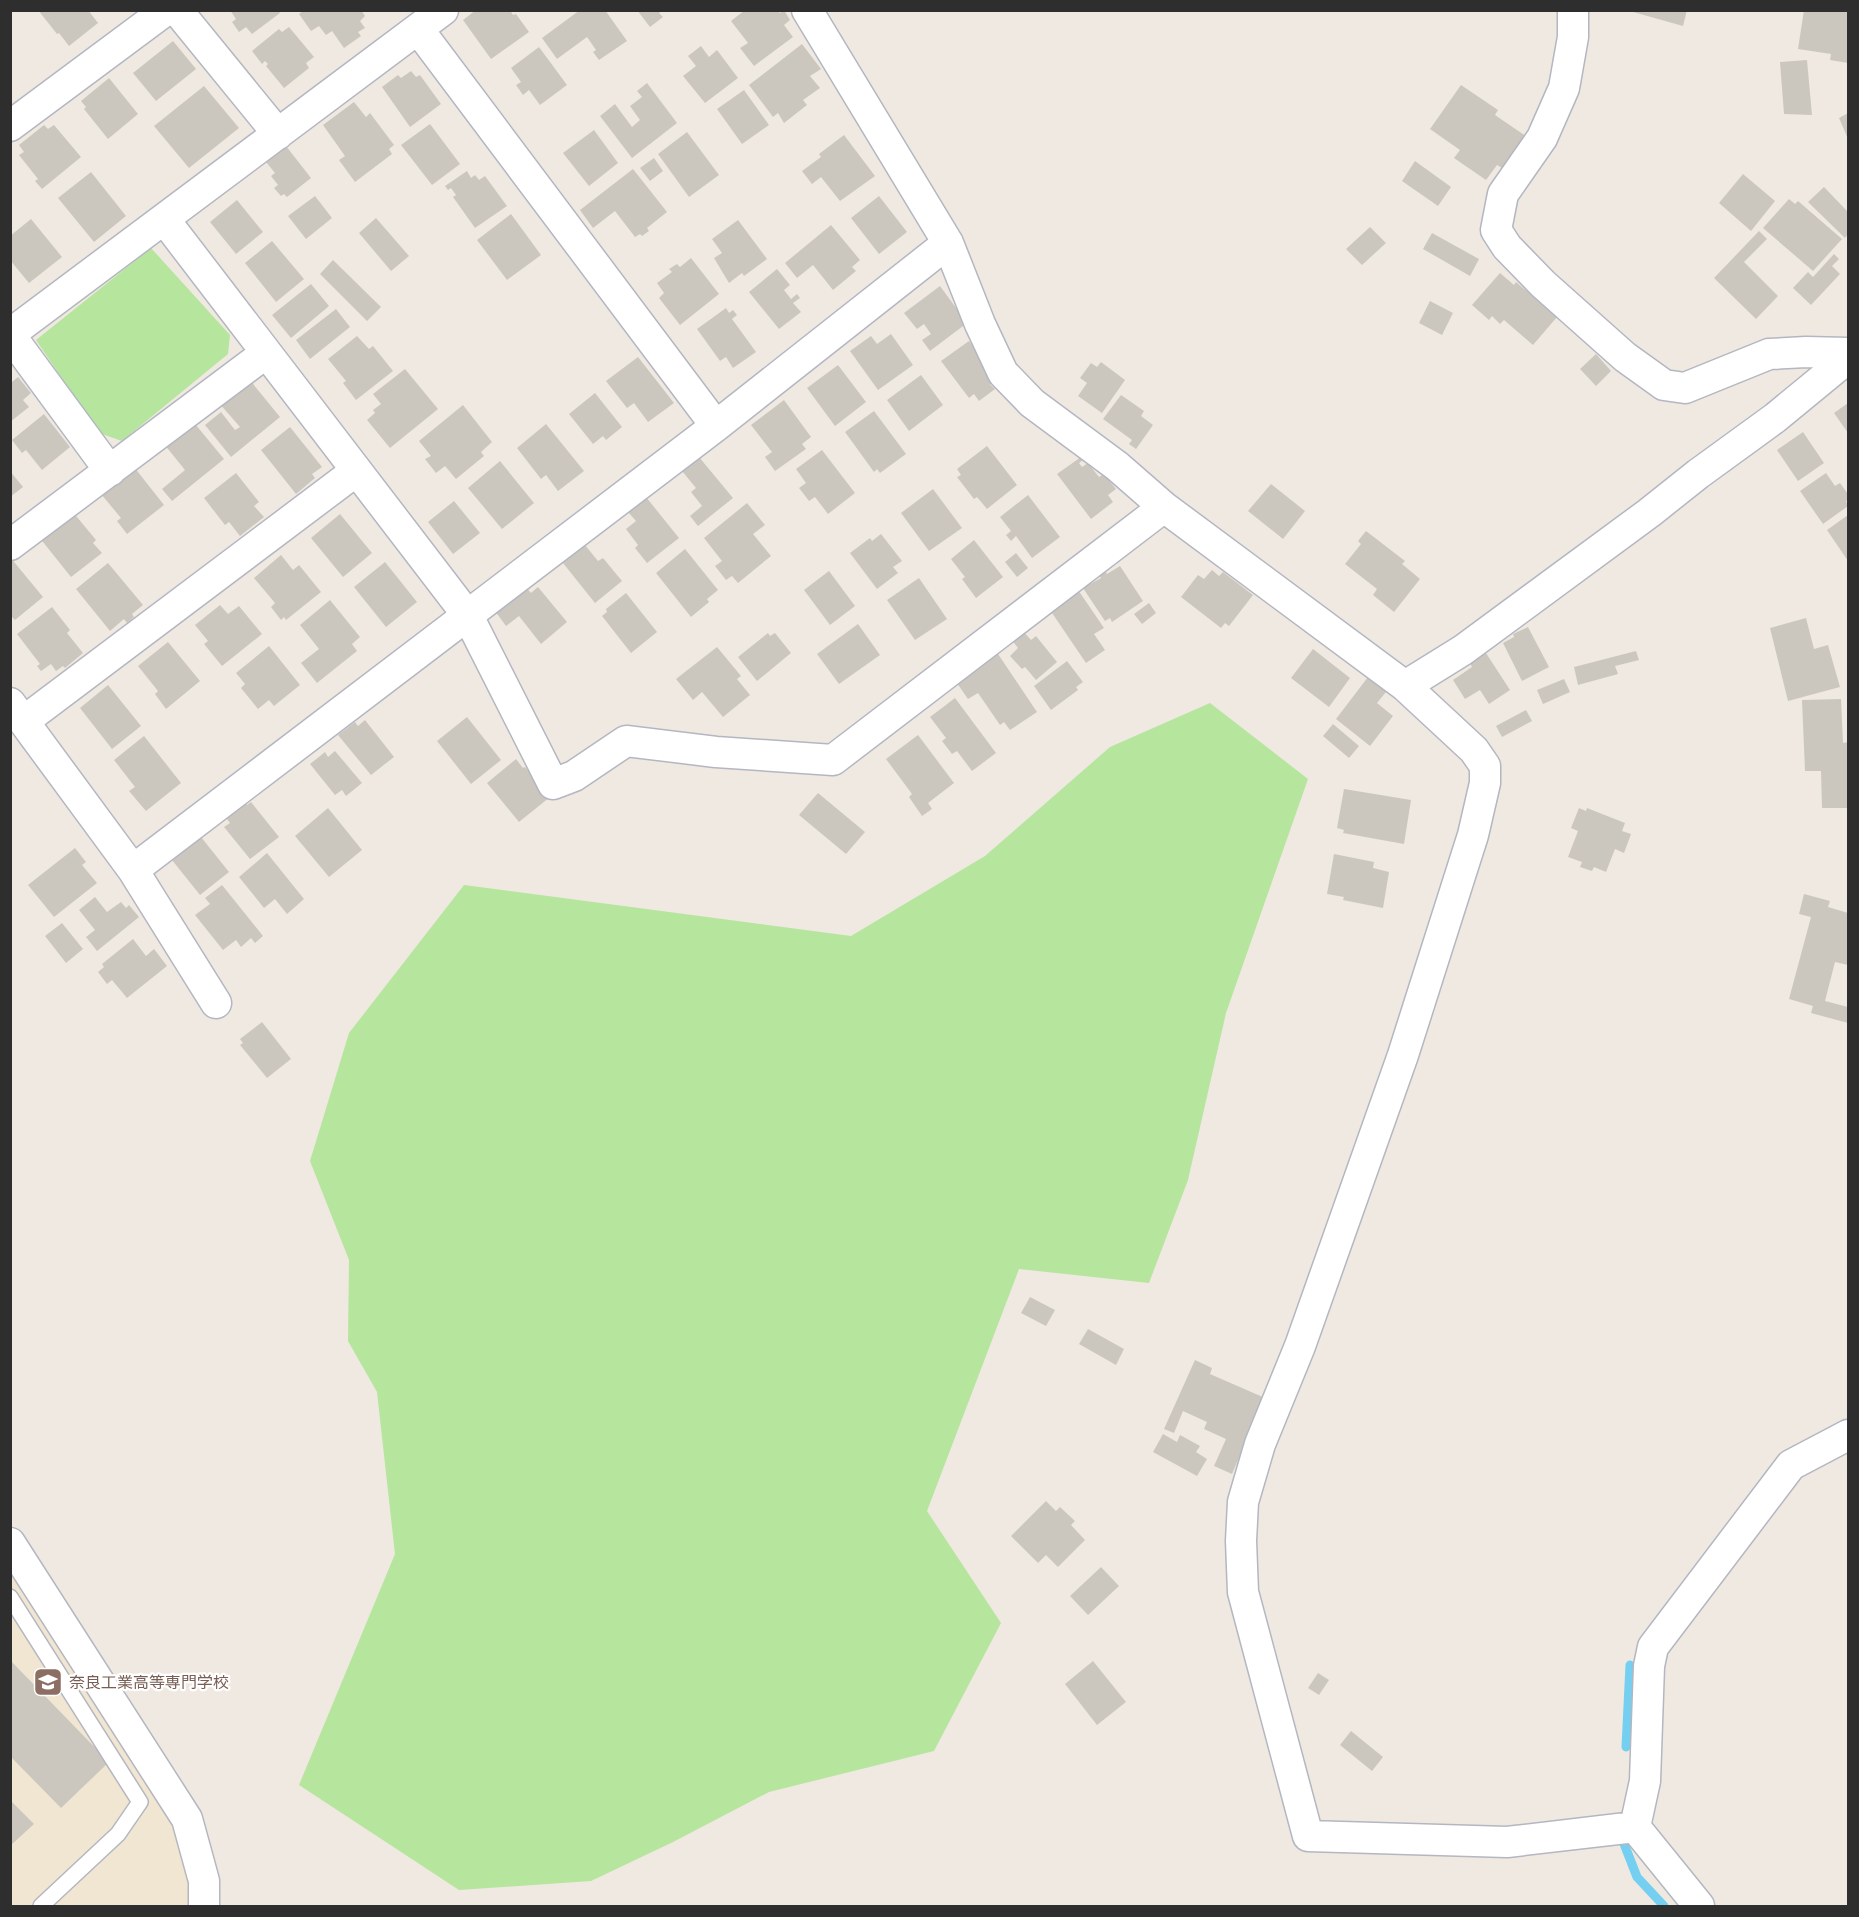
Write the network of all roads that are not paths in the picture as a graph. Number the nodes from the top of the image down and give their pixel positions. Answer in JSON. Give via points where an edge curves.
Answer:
{"nodes":[{"id":1,"x":165,"y":10,"type":"edge"},
{"id":2,"x":177,"y":10,"type":"edge"},
{"id":3,"x":443,"y":10,"type":"edge"},
{"id":4,"x":807,"y":10,"type":"edge"},
{"id":5,"x":1573,"y":10,"type":"edge"},
{"id":6,"x":418,"y":29,"type":"junction"},
{"id":7,"x":10,"y":126,"type":"edge"},
{"id":8,"x":278,"y":134,"type":"junction"},
{"id":9,"x":164,"y":219,"type":"junction"},
{"id":10,"x":948,"y":243,"type":"junction"},
{"id":11,"x":10,"y":334,"type":"edge"},
{"id":12,"x":266,"y":353,"type":"junction"},
{"id":13,"x":1848,"y":355,"type":"edge"},
{"id":14,"x":716,"y":426,"type":"junction"},
{"id":15,"x":110,"y":471,"type":"junction"},
{"id":16,"x":356,"y":471,"type":"junction"},
{"id":17,"x":1164,"y":507,"type":"junction"},
{"id":18,"x":10,"y":545,"type":"edge"},
{"id":19,"x":468,"y":616,"type":"junction"},
{"id":20,"x":1405,"y":686,"type":"junction"},
{"id":21,"x":17,"y":712,"type":"edge"},
{"id":22,"x":133,"y":870,"type":"junction"},
{"id":23,"x":216,"y":1003,"type":"dead end"},
{"id":24,"x":1848,"y":1436,"type":"edge"},
{"id":25,"x":10,"y":1544,"type":"edge"},
{"id":26,"x":10,"y":1597,"type":"edge"},
{"id":27,"x":1635,"y":1827,"type":"junction"},
{"id":28,"x":41,"y":1906,"type":"edge"},
{"id":29,"x":204,"y":1906,"type":"edge"},
{"id":30,"x":1699,"y":1906,"type":"edge"}],
"edges":[{"from":1,"to":7,"type":"street"},
{"from":2,"to":8,"type":"street"},
{"from":3,"to":6,"type":"street"},
{"from":4,"to":10,"type":"street"},
{"from":5,"to":13,"type":"street","via":[[1573,37],[1564,88],[1542,138],[1503,194],[1496,230],[1507,248],[1625,357],[1664,385],[1685,388],[1769,354]]},
{"from":6,"to":8,"type":"street"},
{"from":6,"to":14,"type":"street"},
{"from":8,"to":9,"type":"street"},
{"from":9,"to":11,"type":"street"},
{"from":9,"to":12,"type":"street"},
{"from":10,"to":14,"type":"street"},
{"from":10,"to":17,"type":"street","via":[[1003,373],[1032,403],[1117,466]]},
{"from":11,"to":15,"type":"street"},
{"from":12,"to":15,"type":"street"},
{"from":12,"to":16,"type":"street"},
{"from":13,"to":20,"type":"street","via":[[1775,418],[1649,513],[1463,650]]},
{"from":14,"to":19,"type":"street"},
{"from":15,"to":18,"type":"street"},
{"from":16,"to":19,"type":"street"},
{"from":16,"to":21,"type":"street"},
{"from":17,"to":19,"type":"street","via":[[833,760],[626,741],[574,776],[553,784]]},
{"from":17,"to":20,"type":"street"},
{"from":19,"to":22,"type":"street"},
{"from":20,"to":27,"type":"street","via":[[1474,750],[1485,766],[1485,783],[1473,836],[1403,1055],[1307,1326],[1260,1444],[1243,1502],[1243,1592],[1308,1836],[1507,1842]]},
{"from":21,"to":22,"type":"street"},
{"from":22,"to":23,"type":"street"},
{"from":24,"to":27,"type":"street","via":[[1791,1465],[1653,1647],[1645,1781]]},
{"from":25,"to":29,"type":"street","via":[[187,1819],[204,1881]]},
{"from":26,"to":28,"type":"lane","via":[[140,1802],[118,1834]]},
{"from":27,"to":30,"type":"street"}]}
